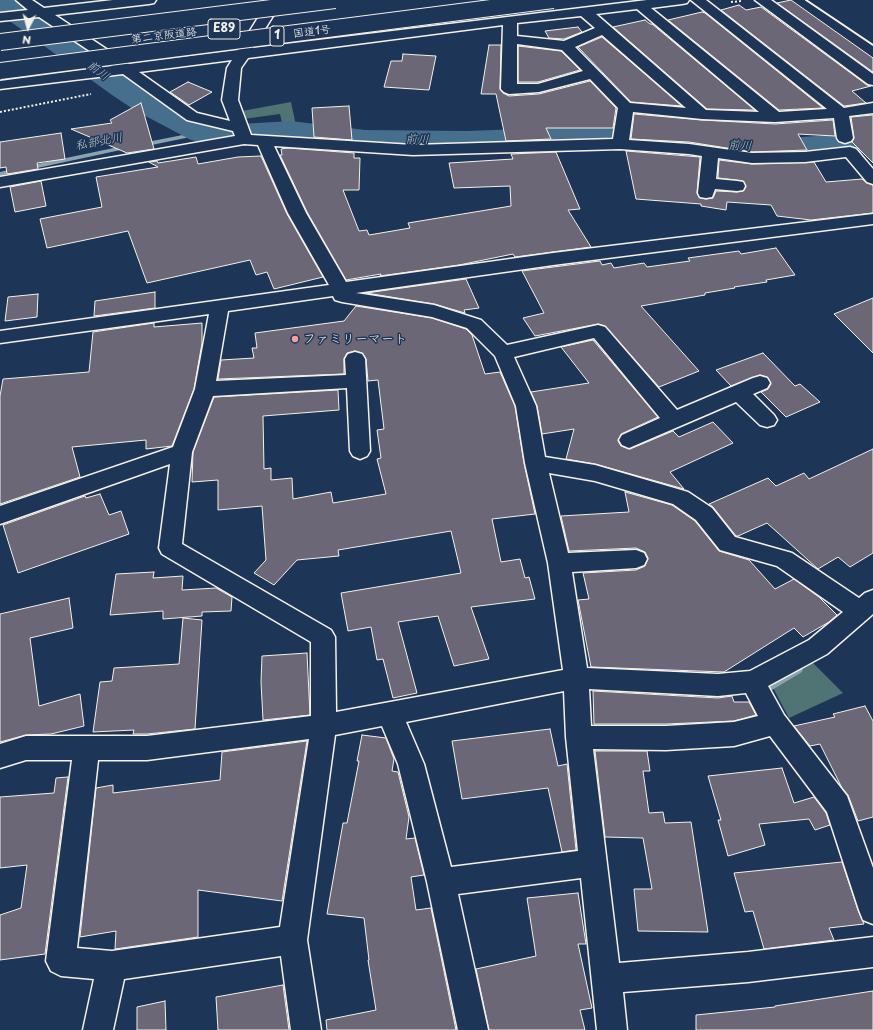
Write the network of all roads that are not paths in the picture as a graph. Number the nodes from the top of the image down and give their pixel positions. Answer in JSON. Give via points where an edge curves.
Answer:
{"nodes":[{"id":1,"x":23,"y":0,"type":"edge"},
{"id":2,"x":148,"y":0,"type":"edge"},
{"id":3,"x":237,"y":0,"type":"edge"},
{"id":4,"x":276,"y":0,"type":"edge"},
{"id":5,"x":335,"y":0,"type":"edge"},
{"id":6,"x":553,"y":0,"type":"edge"},
{"id":7,"x":682,"y":0,"type":"edge"},
{"id":8,"x":698,"y":0,"type":"edge"},
{"id":9,"x":762,"y":0,"type":"edge"},
{"id":10,"x":424,"y":3,"type":"dead end"},
{"id":11,"x":408,"y":5,"type":"dead end"},
{"id":12,"x":641,"y":6,"type":"junction"},
{"id":13,"x":384,"y":8,"type":"dead end"},
{"id":14,"x":40,"y":11,"type":"junction"},
{"id":15,"x":585,"y":12,"type":"junction"},
{"id":16,"x":0,"y":16,"type":"edge"},
{"id":17,"x":510,"y":20,"type":"junction"},
{"id":18,"x":0,"y":28,"type":"edge"},
{"id":19,"x":603,"y":29,"type":"junction"},
{"id":20,"x":510,"y":39,"type":"junction"},
{"id":21,"x":0,"y":42,"type":"edge"},
{"id":22,"x":566,"y":46,"type":"junction"},
{"id":23,"x":69,"y":48,"type":"dead end"},
{"id":24,"x":243,"y":54,"type":"junction"},
{"id":25,"x":126,"y":69,"type":"junction"},
{"id":26,"x":0,"y":71,"type":"edge"},
{"id":27,"x":593,"y":73,"type":"junction"},
{"id":28,"x":873,"y":81,"type":"edge"},
{"id":29,"x":0,"y":85,"type":"edge"},
{"id":30,"x":626,"y":107,"type":"junction"},
{"id":31,"x":873,"y":108,"type":"edge"},
{"id":32,"x":842,"y":113,"type":"junction"},
{"id":33,"x":702,"y":114,"type":"junction"},
{"id":34,"x":775,"y":117,"type":"junction"},
{"id":35,"x":241,"y":133,"type":"junction"},
{"id":36,"x":845,"y":138,"type":"dead end"},
{"id":37,"x":264,"y":141,"type":"junction"},
{"id":38,"x":620,"y":144,"type":"junction"},
{"id":39,"x":710,"y":152,"type":"junction"},
{"id":40,"x":873,"y":179,"type":"edge"},
{"id":41,"x":0,"y":182,"type":"edge"},
{"id":42,"x":737,"y":186,"type":"dead end"},
{"id":43,"x":873,"y":219,"type":"edge"},
{"id":44,"x":802,"y":228,"type":"junction"},
{"id":45,"x":815,"y":243,"type":"dead end"},
{"id":46,"x":341,"y":289,"type":"junction"},
{"id":47,"x":219,"y":306,"type":"junction"},
{"id":48,"x":0,"y":337,"type":"edge"},
{"id":49,"x":503,"y":353,"type":"junction"},
{"id":50,"x":355,"y":359,"type":"dead end"},
{"id":51,"x":356,"y":381,"type":"junction"},
{"id":52,"x":760,"y":383,"type":"dead end"},
{"id":53,"x":205,"y":389,"type":"junction"},
{"id":54,"x":738,"y":392,"type":"junction"},
{"id":55,"x":674,"y":420,"type":"junction"},
{"id":56,"x":767,"y":420,"type":"dead end"},
{"id":57,"x":629,"y":440,"type":"dead end"},
{"id":58,"x":360,"y":451,"type":"dead end"},
{"id":59,"x":182,"y":452,"type":"junction"},
{"id":60,"x":536,"y":463,"type":"junction"},
{"id":61,"x":0,"y":515,"type":"edge"},
{"id":62,"x":636,"y":560,"type":"dead end"},
{"id":63,"x":559,"y":563,"type":"junction"},
{"id":64,"x":867,"y":605,"type":"edge"},
{"id":65,"x":576,"y":678,"type":"junction"},
{"id":66,"x":753,"y":682,"type":"junction"},
{"id":67,"x":390,"y":714,"type":"junction"},
{"id":68,"x":775,"y":723,"type":"junction"},
{"id":69,"x":324,"y":726,"type":"junction"},
{"id":70,"x":579,"y":737,"type":"junction"},
{"id":71,"x":86,"y":748,"type":"junction"},
{"id":72,"x":0,"y":756,"type":"edge"},
{"id":73,"x":593,"y":863,"type":"junction"},
{"id":74,"x":441,"y":882,"type":"junction"},
{"id":75,"x":873,"y":910,"type":"edge"},
{"id":76,"x":293,"y":940,"type":"junction"},
{"id":77,"x":873,"y":952,"type":"edge"},
{"id":78,"x":112,"y":966,"type":"junction"},
{"id":79,"x":606,"y":979,"type":"junction"},
{"id":80,"x":98,"y":1030,"type":"edge"},
{"id":81,"x":306,"y":1030,"type":"edge"},
{"id":82,"x":473,"y":1030,"type":"edge"},
{"id":83,"x":612,"y":1030,"type":"edge"}],
"edges":[{"from":1,"to":14,"type":"main road"},
{"from":2,"to":14,"type":"main road"},
{"from":3,"to":18,"type":"main road"},
{"from":4,"to":24,"type":"main road"},
{"from":5,"to":21,"type":"main road","name":"第二京阪道路","number":"E89","bridge":true},
{"from":6,"to":26,"type":"main road","name":"国道1号","number":"1","bridge":true},
{"from":7,"to":12,"type":"main road"},
{"from":8,"to":32,"type":"main road"},
{"from":9,"to":28,"type":"main road"},
{"from":10,"to":11,"type":"main road"},
{"from":12,"to":15,"type":"main road"},
{"from":12,"to":34,"type":"main road"},
{"from":13,"to":23,"type":"main road","name":"第二京阪道路","number":"E89"},
{"from":14,"to":16,"type":"main road"},
{"from":14,"to":25,"type":"main road"},
{"from":15,"to":17,"type":"main road"},
{"from":15,"to":19,"type":"main road"},
{"from":17,"to":20,"type":"main road"},
{"from":17,"to":24,"type":"main road"},
{"from":19,"to":22,"type":"main road"},
{"from":19,"to":33,"type":"main road"},
{"from":20,"to":22,"type":"main road"},
{"from":20,"to":27,"type":"main road","via":[[509,89],[539,88]]},
{"from":22,"to":27,"type":"main road"},
{"from":24,"to":25,"type":"main road"},
{"from":24,"to":35,"type":"main road","via":[[234,68],[230,100]]},
{"from":25,"to":29,"type":"main road"},
{"from":25,"to":35,"type":"main road","via":[[192,117]]},
{"from":27,"to":30,"type":"main road"},
{"from":30,"to":33,"type":"main road"},
{"from":30,"to":38,"type":"main road"},
{"from":31,"to":32,"type":"main road"},
{"from":32,"to":34,"type":"main road"},
{"from":32,"to":36,"type":"main road"},
{"from":33,"to":34,"type":"main road"},
{"from":35,"to":37,"type":"main road"},
{"from":35,"to":41,"type":"main road"},
{"from":37,"to":38,"type":"main road","via":[[413,150]]},
{"from":37,"to":46,"type":"main road","via":[[296,214]]},
{"from":38,"to":39,"type":"main road"},
{"from":39,"to":40,"type":"main road","via":[[752,158],[805,157],[850,152]]},
{"from":39,"to":42,"type":"main road","via":[[707,188]]},
{"from":43,"to":44,"type":"main road"},
{"from":44,"to":45,"type":"main road"},
{"from":44,"to":46,"type":"main road"},
{"from":46,"to":47,"type":"main road"},
{"from":46,"to":49,"type":"main road","via":[[342,296],[434,311],[474,324]]},
{"from":47,"to":48,"type":"main road"},
{"from":47,"to":53,"type":"main road"},
{"from":49,"to":55,"type":"main road","via":[[598,331]]},
{"from":49,"to":60,"type":"main road","via":[[526,406]]},
{"from":50,"to":51,"type":"main road"},
{"from":51,"to":53,"type":"main road"},
{"from":51,"to":58,"type":"main road"},
{"from":52,"to":54,"type":"main road"},
{"from":53,"to":59,"type":"main road"},
{"from":54,"to":55,"type":"main road"},
{"from":54,"to":56,"type":"main road"},
{"from":55,"to":57,"type":"main road"},
{"from":59,"to":61,"type":"main road"},
{"from":59,"to":69,"type":"main road","via":[[170,548],[322,636]]},
{"from":60,"to":63,"type":"main road"},
{"from":60,"to":64,"type":"main road","via":[[595,473],[680,498],[704,514],[728,544],[784,559]]},
{"from":62,"to":63,"type":"main road"},
{"from":63,"to":65,"type":"main road"},
{"from":64,"to":66,"type":"main road","via":[[818,647]]},
{"from":65,"to":66,"type":"main road","via":[[718,685]]},
{"from":65,"to":67,"type":"main road"},
{"from":65,"to":70,"type":"main road"},
{"from":66,"to":68,"type":"main road"},
{"from":67,"to":69,"type":"main road"},
{"from":67,"to":74,"type":"main road","via":[[411,764]]},
{"from":68,"to":70,"type":"main road","via":[[734,734],[666,738]]},
{"from":68,"to":75,"type":"main road","via":[[838,805]]},
{"from":69,"to":71,"type":"main road","via":[[148,748]]},
{"from":69,"to":76,"type":"main road"},
{"from":70,"to":73,"type":"main road"},
{"from":71,"to":72,"type":"main road","via":[[26,748]]},
{"from":71,"to":78,"type":"main road","via":[[61,961]]},
{"from":73,"to":74,"type":"main road"},
{"from":73,"to":79,"type":"main road"},
{"from":74,"to":82,"type":"main road"},
{"from":76,"to":78,"type":"main road"},
{"from":76,"to":81,"type":"main road"},
{"from":77,"to":79,"type":"main road","via":[[748,967]]},
{"from":78,"to":80,"type":"main road"},
{"from":79,"to":83,"type":"main road"}]}
